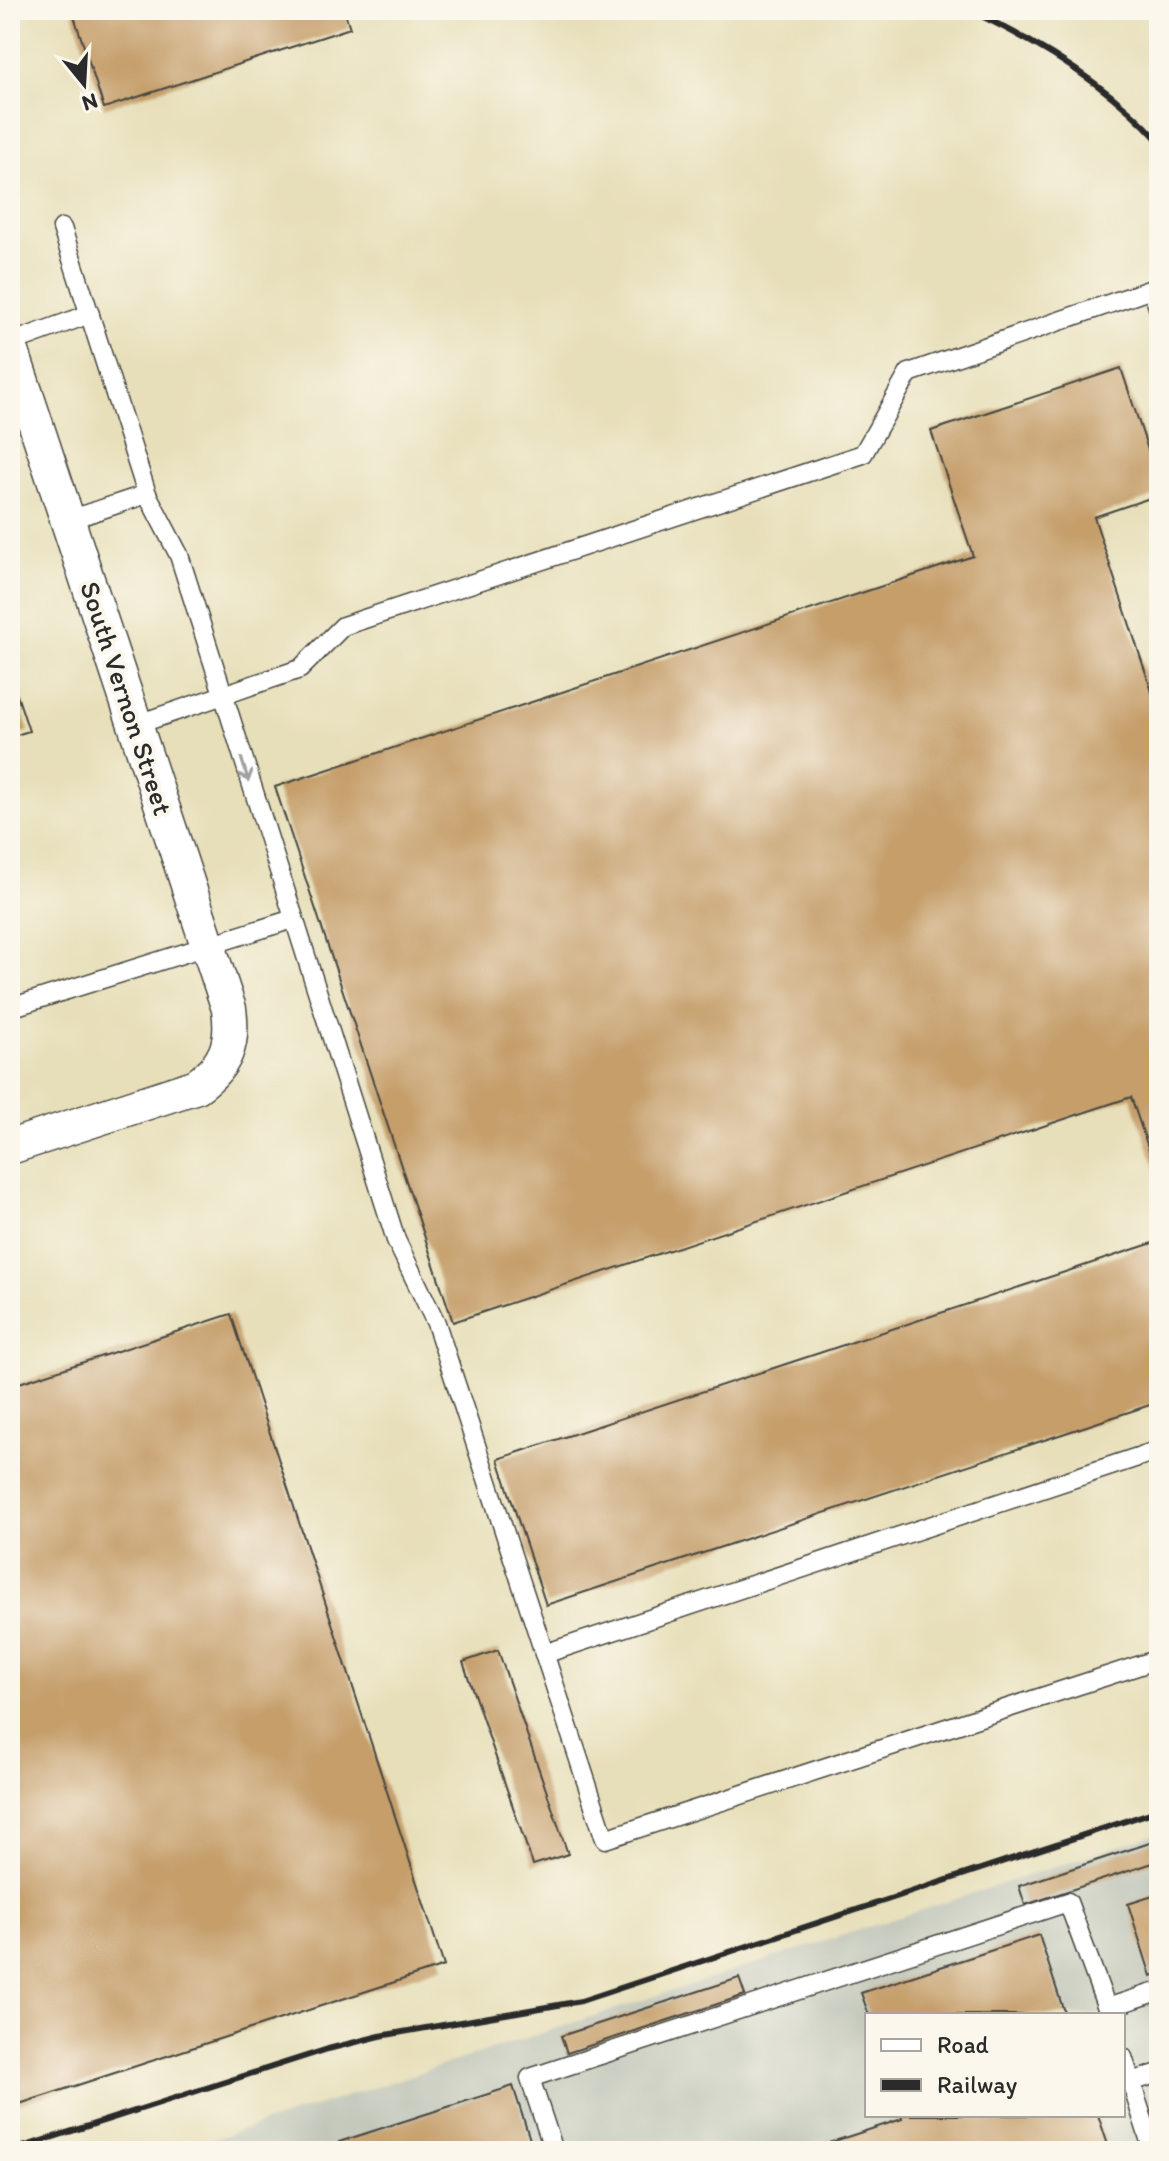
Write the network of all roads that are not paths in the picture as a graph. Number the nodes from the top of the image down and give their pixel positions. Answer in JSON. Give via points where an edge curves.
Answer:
{"nodes":[{"id":1,"x":62,"y":228,"type":"dead end"},
{"id":2,"x":1159,"y":310,"type":"edge"},
{"id":3,"x":90,"y":314,"type":"junction"},
{"id":4,"x":10,"y":344,"type":"edge"},
{"id":5,"x":147,"y":494,"type":"junction"},
{"id":6,"x":69,"y":520,"type":"junction"},
{"id":7,"x":222,"y":695,"type":"junction"},
{"id":8,"x":135,"y":725,"type":"junction"},
{"id":9,"x":293,"y":919,"type":"junction"},
{"id":10,"x":208,"y":945,"type":"junction"},
{"id":11,"x":10,"y":1008,"type":"edge"},
{"id":12,"x":10,"y":1147,"type":"edge"},
{"id":13,"x":1159,"y":1450,"type":"edge"},
{"id":14,"x":544,"y":1654,"type":"junction"},
{"id":15,"x":1159,"y":1659,"type":"edge"},
{"id":16,"x":1159,"y":1991,"type":"edge"},
{"id":17,"x":1108,"y":2011,"type":"edge"},
{"id":18,"x":1125,"y":2063,"type":"edge"},
{"id":19,"x":1159,"y":2073,"type":"edge"},
{"id":20,"x":1131,"y":2082,"type":"junction"},
{"id":21,"x":554,"y":2151,"type":"edge"},
{"id":22,"x":1153,"y":2151,"type":"edge"}],
"edges":[{"from":1,"to":3,"type":"lane"},
{"from":2,"to":7,"type":"lane","via":[[1152,289],[909,373],[863,454],[343,626],[300,669]]},
{"from":3,"to":4,"type":"lane"},
{"from":3,"to":5,"type":"lane"},
{"from":4,"to":6,"type":"street","name":"South Vernon Street"},
{"from":5,"to":6,"type":"lane"},
{"from":5,"to":7,"type":"lane","via":[[179,555]]},
{"from":6,"to":8,"type":"street","name":"South Vernon Street"},
{"from":7,"to":8,"type":"lane"},
{"from":7,"to":9,"type":"lane","one_way":true},
{"from":8,"to":10,"type":"street","name":"South Vernon Street"},
{"from":9,"to":10,"type":"lane"},
{"from":9,"to":14,"type":"lane","via":[[396,1240],[436,1323]]},
{"from":10,"to":11,"type":"lane"},
{"from":10,"to":12,"type":"street","name":"South Vernon Street","via":[[233,1032],[217,1072],[197,1086]]},
{"from":13,"to":14,"type":"lane"},
{"from":14,"to":15,"type":"lane","via":[[605,1839]]},
{"from":16,"to":17,"type":"lane"},
{"from":17,"to":21,"type":"lane","via":[[1068,1902],[530,2078]]},
{"from":18,"to":20,"type":"lane"},
{"from":19,"to":20,"type":"lane"},
{"from":20,"to":22,"type":"lane"}]}
